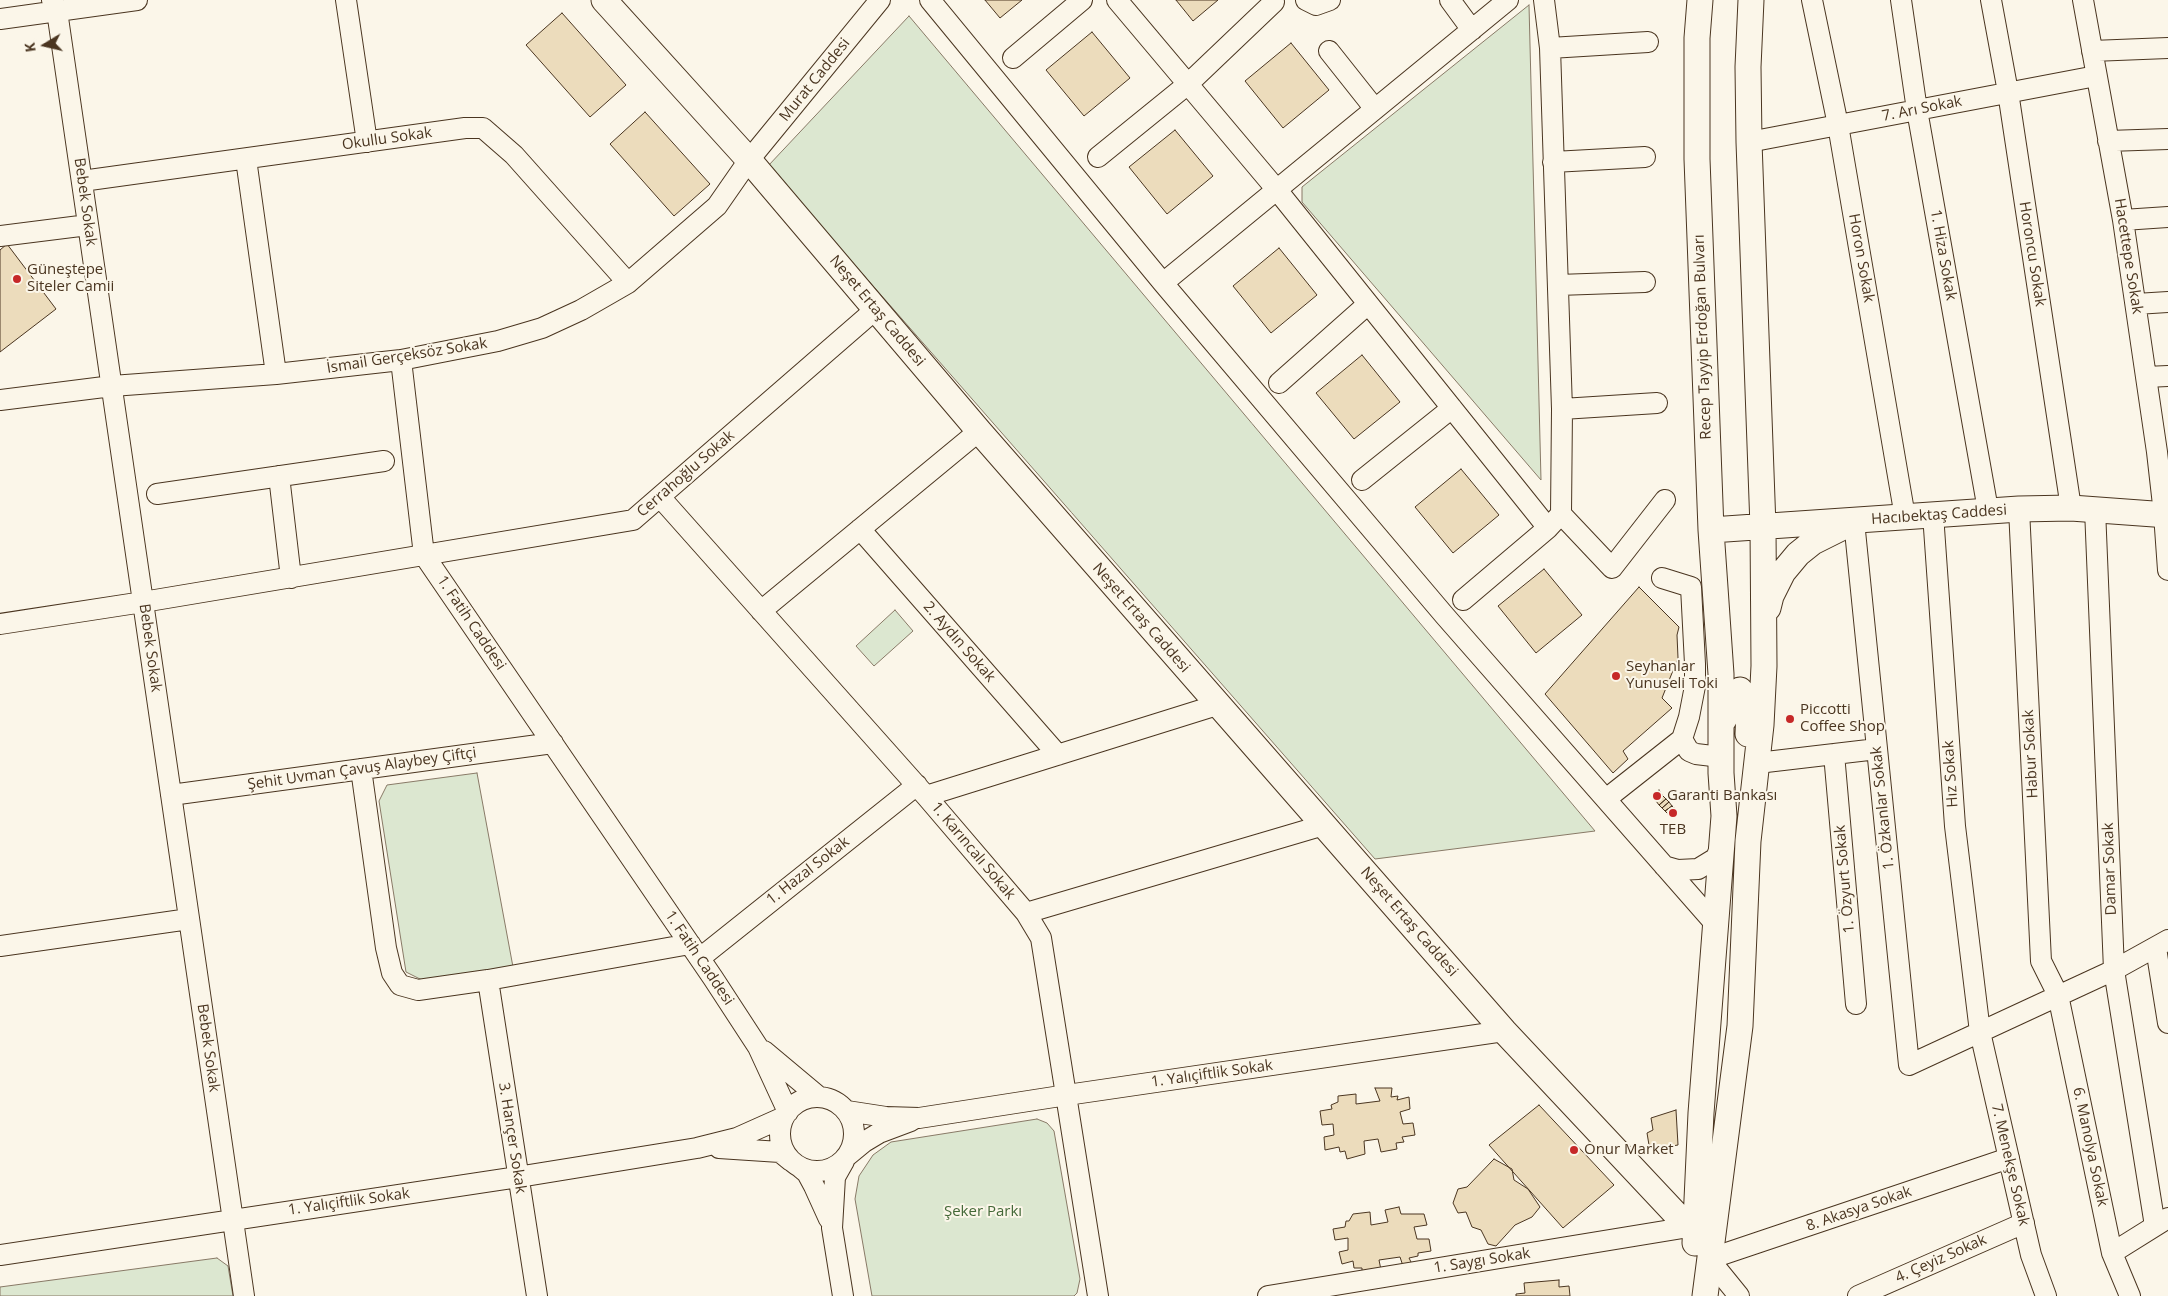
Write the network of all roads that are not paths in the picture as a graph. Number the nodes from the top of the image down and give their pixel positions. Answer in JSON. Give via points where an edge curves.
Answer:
{"nodes":[{"id":1,"x":137,"y":0,"type":"edge"},
{"id":2,"x":346,"y":0,"type":"edge"},
{"id":3,"x":604,"y":0,"type":"edge"},
{"id":4,"x":880,"y":0,"type":"edge"},
{"id":5,"x":930,"y":0,"type":"edge"},
{"id":6,"x":1082,"y":0,"type":"edge"},
{"id":7,"x":1117,"y":0,"type":"edge"},
{"id":8,"x":1306,"y":0,"type":"edge"},
{"id":9,"x":1330,"y":0,"type":"edge"},
{"id":10,"x":1450,"y":0,"type":"edge"},
{"id":11,"x":1508,"y":0,"type":"edge"},
{"id":12,"x":1544,"y":0,"type":"edge"},
{"id":13,"x":1700,"y":0,"type":"edge"},
{"id":14,"x":1751,"y":0,"type":"edge"},
{"id":15,"x":1812,"y":0,"type":"edge"},
{"id":16,"x":1901,"y":0,"type":"edge"},
{"id":17,"x":1990,"y":0,"type":"edge"},
{"id":18,"x":2083,"y":0,"type":"edge"},
{"id":19,"x":1274,"y":2,"type":"dead end"},
{"id":20,"x":54,"y":6,"type":"edge"},
{"id":21,"x":0,"y":19,"type":"edge"},
{"id":22,"x":1472,"y":30,"type":"junction"},
{"id":23,"x":1648,"y":42,"type":"dead end"},
{"id":24,"x":1550,"y":48,"type":"junction"},
{"id":25,"x":2168,"y":48,"type":"edge"},
{"id":26,"x":2092,"y":50,"type":"junction"},
{"id":27,"x":1330,"y":51,"type":"dead end"},
{"id":28,"x":1012,"y":58,"type":"dead end"},
{"id":29,"x":2096,"y":76,"type":"junction"},
{"id":30,"x":1188,"y":84,"type":"junction"},
{"id":31,"x":2008,"y":92,"type":"junction"},
{"id":32,"x":1376,"y":109,"type":"junction"},
{"id":33,"x":1918,"y":110,"type":"junction"},
{"id":34,"x":1838,"y":125,"type":"junction"},
{"id":35,"x":2168,"y":139,"type":"edge"},
{"id":36,"x":2108,"y":141,"type":"junction"},
{"id":37,"x":367,"y":142,"type":"junction"},
{"id":38,"x":1749,"y":142,"type":"junction"},
{"id":39,"x":1098,"y":157,"type":"dead end"},
{"id":40,"x":1645,"y":157,"type":"dead end"},
{"id":41,"x":246,"y":159,"type":"junction"},
{"id":42,"x":749,"y":160,"type":"junction"},
{"id":43,"x":1553,"y":162,"type":"junction"},
{"id":44,"x":82,"y":181,"type":"junction"},
{"id":45,"x":1277,"y":190,"type":"junction"},
{"id":46,"x":2168,"y":217,"type":"edge"},
{"id":47,"x":2124,"y":220,"type":"junction"},
{"id":48,"x":88,"y":225,"type":"junction"},
{"id":49,"x":0,"y":236,"type":"edge"},
{"id":50,"x":1645,"y":282,"type":"dead end"},
{"id":51,"x":628,"y":283,"type":"junction"},
{"id":52,"x":1164,"y":283,"type":"junction"},
{"id":53,"x":1558,"y":285,"type":"junction"},
{"id":54,"x":2168,"y":302,"type":"edge"},
{"id":55,"x":1368,"y":304,"type":"junction"},
{"id":56,"x":2136,"y":304,"type":"junction"},
{"id":57,"x":876,"y":308,"type":"junction"},
{"id":58,"x":401,"y":360,"type":"junction"},
{"id":59,"x":276,"y":374,"type":"junction"},
{"id":60,"x":2168,"y":376,"type":"edge"},
{"id":61,"x":2146,"y":377,"type":"junction"},
{"id":62,"x":1279,"y":383,"type":"dead end"},
{"id":63,"x":112,"y":386,"type":"junction"},
{"id":64,"x":0,"y":400,"type":"edge"},
{"id":65,"x":1657,"y":403,"type":"dead end"},
{"id":66,"x":1452,"y":408,"type":"junction"},
{"id":67,"x":1562,"y":409,"type":"junction"},
{"id":68,"x":979,"y":431,"type":"junction"},
{"id":69,"x":2162,"y":451,"type":"edge"},
{"id":70,"x":384,"y":461,"type":"dead end"},
{"id":71,"x":279,"y":476,"type":"junction"},
{"id":72,"x":1362,"y":480,"type":"dead end"},
{"id":73,"x":157,"y":494,"type":"dead end"},
{"id":74,"x":660,"y":496,"type":"junction"},
{"id":75,"x":1665,"y":500,"type":"dead end"},
{"id":76,"x":2083,"y":508,"type":"junction"},
{"id":77,"x":2019,"y":509,"type":"junction"},
{"id":78,"x":1988,"y":510,"type":"junction"},
{"id":79,"x":1933,"y":514,"type":"junction"},
{"id":80,"x":2166,"y":514,"type":"edge"},
{"id":81,"x":1905,"y":517,"type":"junction"},
{"id":82,"x":1554,"y":521,"type":"junction"},
{"id":83,"x":1854,"y":521,"type":"junction"},
{"id":84,"x":1763,"y":527,"type":"junction"},
{"id":85,"x":860,"y":529,"type":"junction"},
{"id":86,"x":1711,"y":530,"type":"junction"},
{"id":87,"x":424,"y":555,"type":"junction"},
{"id":88,"x":2168,"y":570,"type":"edge"},
{"id":89,"x":291,"y":578,"type":"junction"},
{"id":90,"x":1662,"y":578,"type":"dead end"},
{"id":91,"x":1703,"y":586,"type":"junction"},
{"id":92,"x":1463,"y":600,"type":"dead end"},
{"id":93,"x":143,"y":602,"type":"junction"},
{"id":94,"x":762,"y":611,"type":"junction"},
{"id":95,"x":1764,"y":623,"type":"junction"},
{"id":96,"x":0,"y":624,"type":"edge"},
{"id":97,"x":1217,"y":705,"type":"junction"},
{"id":98,"x":1722,"y":723,"type":"junction"},
{"id":99,"x":1682,"y":739,"type":"junction"},
{"id":100,"x":552,"y":743,"type":"junction"},
{"id":101,"x":1877,"y":749,"type":"junction"},
{"id":102,"x":1834,"y":754,"type":"junction"},
{"id":103,"x":1058,"y":755,"type":"junction"},
{"id":104,"x":1721,"y":757,"type":"junction"},
{"id":105,"x":1766,"y":762,"type":"dead end"},
{"id":106,"x":361,"y":769,"type":"junction"},
{"id":107,"x":922,"y":790,"type":"junction"},
{"id":108,"x":171,"y":795,"type":"junction"},
{"id":109,"x":1606,"y":799,"type":"junction"},
{"id":110,"x":1324,"y":825,"type":"junction"},
{"id":111,"x":1749,"y":833,"type":"junction"},
{"id":112,"x":1722,"y":843,"type":"junction"},
{"id":113,"x":1664,"y":866,"type":"junction"},
{"id":114,"x":1026,"y":913,"type":"junction"},
{"id":115,"x":189,"y":919,"type":"junction"},
{"id":116,"x":1717,"y":926,"type":"junction"},
{"id":117,"x":2162,"y":944,"type":"edge"},
{"id":118,"x":0,"y":946,"type":"edge"},
{"id":119,"x":695,"y":951,"type":"junction"},
{"id":120,"x":2114,"y":970,"type":"junction"},
{"id":121,"x":488,"y":980,"type":"junction"},
{"id":122,"x":2058,"y":995,"type":"junction"},
{"id":123,"x":1856,"y":1004,"type":"dead end"},
{"id":124,"x":2168,"y":1023,"type":"edge"},
{"id":125,"x":1504,"y":1031,"type":"junction"},
{"id":126,"x":1980,"y":1032,"type":"junction"},
{"id":127,"x":758,"y":1047,"type":"junction"},
{"id":128,"x":1067,"y":1095,"type":"junction"},
{"id":129,"x":819,"y":1097,"type":"junction"},
{"id":130,"x":847,"y":1112,"type":"junction"},
{"id":131,"x":786,"y":1114,"type":"junction"},
{"id":132,"x":920,"y":1118,"type":"junction"},
{"id":133,"x":697,"y":1148,"type":"junction"},
{"id":134,"x":2009,"y":1158,"type":"junction"},
{"id":135,"x":846,"y":1159,"type":"junction"},
{"id":136,"x":796,"y":1164,"type":"junction"},
{"id":137,"x":518,"y":1177,"type":"junction"},
{"id":138,"x":233,"y":1220,"type":"junction"},
{"id":139,"x":2162,"y":1222,"type":"edge"},
{"id":140,"x":2024,"y":1223,"type":"junction"},
{"id":141,"x":1692,"y":1227,"type":"junction"},
{"id":142,"x":832,"y":1228,"type":"junction"},
{"id":143,"x":2112,"y":1253,"type":"junction"},
{"id":144,"x":0,"y":1255,"type":"edge"},
{"id":145,"x":1709,"y":1259,"type":"junction"},
{"id":146,"x":244,"y":1296,"type":"edge"},
{"id":147,"x":537,"y":1296,"type":"edge"},
{"id":148,"x":843,"y":1296,"type":"edge"},
{"id":149,"x":1098,"y":1296,"type":"edge"},
{"id":150,"x":1268,"y":1296,"type":"edge"},
{"id":151,"x":1692,"y":1296,"type":"edge"},
{"id":152,"x":1706,"y":1296,"type":"edge"},
{"id":153,"x":1739,"y":1296,"type":"edge"},
{"id":154,"x":1858,"y":1296,"type":"edge"},
{"id":155,"x":2046,"y":1296,"type":"edge"},
{"id":156,"x":2130,"y":1296,"type":"edge"}],
"edges":[{"from":1,"to":20,"type":"street"},
{"from":2,"to":37,"type":"street"},
{"from":3,"to":42,"type":"main road","name":"Neşet Ertaş Caddesi"},
{"from":4,"to":42,"type":"street","name":"Murat Caddesi"},
{"from":5,"to":52,"type":"street"},
{"from":6,"to":28,"type":"street"},
{"from":7,"to":30,"type":"street"},
{"from":8,"to":9,"type":"street","via":[[1316,5]]},
{"from":10,"to":22,"type":"street"},
{"from":11,"to":22,"type":"street"},
{"from":12,"to":24,"type":"street"},
{"from":13,"to":86,"type":"main road","name":"Recep Tayyip Erdoğan Bulvarı","via":[[1697,159]]},
{"from":14,"to":38,"type":"main road"},
{"from":15,"to":34,"type":"street","name":"Horon Sokak"},
{"from":16,"to":33,"type":"street","name":"1. Hiza Sokak"},
{"from":17,"to":31,"type":"street","name":"Horoncu Sokak"},
{"from":18,"to":26,"type":"street","name":"Hacettepe Sokak"},
{"from":19,"to":30,"type":"street"},
{"from":20,"to":21,"type":"street"},
{"from":20,"to":44,"type":"street","name":"Bebek Sokak"},
{"from":22,"to":32,"type":"street"},
{"from":23,"to":24,"type":"street"},
{"from":24,"to":43,"type":"street"},
{"from":25,"to":26,"type":"street"},
{"from":26,"to":29,"type":"street","name":"Hacettepe Sokak"},
{"from":27,"to":32,"type":"street"},
{"from":29,"to":31,"type":"street","name":"7. Arı Sokak"},
{"from":29,"to":36,"type":"street","name":"Hacettepe Sokak"},
{"from":30,"to":39,"type":"street"},
{"from":30,"to":45,"type":"street"},
{"from":31,"to":33,"type":"street","name":"7. Arı Sokak"},
{"from":31,"to":76,"type":"street","name":"Horoncu Sokak"},
{"from":32,"to":45,"type":"street"},
{"from":33,"to":34,"type":"street","name":"7. Arı Sokak"},
{"from":33,"to":78,"type":"street","name":"1. Hiza Sokak"},
{"from":34,"to":38,"type":"street","name":"7. Arı Sokak"},
{"from":34,"to":81,"type":"street","name":"Horon Sokak"},
{"from":35,"to":36,"type":"street"},
{"from":36,"to":47,"type":"street","name":"Hacettepe Sokak"},
{"from":37,"to":41,"type":"street","name":"Okullu Sokak"},
{"from":37,"to":51,"type":"street","name":"Okullu Sokak","via":[[483,128],[514,155]]},
{"from":38,"to":84,"type":"main road"},
{"from":40,"to":43,"type":"street"},
{"from":41,"to":44,"type":"street","name":"Okullu Sokak"},
{"from":41,"to":59,"type":"street"},
{"from":42,"to":51,"type":"street","name":"İsmail Gerçeksöz Sokak","via":[[717,206]]},
{"from":42,"to":57,"type":"main road","name":"Neşet Ertaş Caddesi"},
{"from":43,"to":53,"type":"street"},
{"from":44,"to":48,"type":"street","name":"Bebek Sokak"},
{"from":45,"to":52,"type":"street"},
{"from":45,"to":55,"type":"street"},
{"from":46,"to":47,"type":"street"},
{"from":47,"to":56,"type":"street","name":"Hacettepe Sokak"},
{"from":48,"to":49,"type":"street"},
{"from":48,"to":63,"type":"street","name":"Bebek Sokak"},
{"from":50,"to":53,"type":"street"},
{"from":51,"to":58,"type":"street","name":"İsmail Gerçeksöz Sokak","via":[[542,328],[498,341]]},
{"from":52,"to":109,"type":"street","via":[[1445,616]]},
{"from":53,"to":67,"type":"street"},
{"from":54,"to":56,"type":"street"},
{"from":55,"to":62,"type":"street"},
{"from":55,"to":66,"type":"street"},
{"from":56,"to":61,"type":"street","name":"Hacettepe Sokak"},
{"from":57,"to":68,"type":"main road","name":"Neşet Ertaş Caddesi"},
{"from":57,"to":74,"type":"street","name":"Cerrahoğlu Sokak"},
{"from":58,"to":59,"type":"street","name":"İsmail Gerçeksöz Sokak"},
{"from":58,"to":87,"type":"street"},
{"from":59,"to":63,"type":"street","name":"İsmail Gerçeksöz Sokak"},
{"from":60,"to":61,"type":"street"},
{"from":61,"to":69,"type":"street","name":"Hacettepe Sokak"},
{"from":63,"to":64,"type":"street","name":"İsmail Gerçeksöz Sokak"},
{"from":63,"to":93,"type":"street","name":"Bebek Sokak"},
{"from":65,"to":67,"type":"street"},
{"from":66,"to":72,"type":"street"},
{"from":66,"to":82,"type":"street"},
{"from":67,"to":82,"type":"street"},
{"from":68,"to":85,"type":"street"},
{"from":68,"to":97,"type":"main road","name":"Neşet Ertaş Caddesi"},
{"from":69,"to":80,"type":"street","name":"Hacettepe Sokak"},
{"from":70,"to":71,"type":"street"},
{"from":71,"to":73,"type":"street"},
{"from":71,"to":89,"type":"street"},
{"from":74,"to":87,"type":"street","name":"Cerrahoğlu Sokak","via":[[633,520]]},
{"from":74,"to":94,"type":"street","name":"1. Karıncalı Sokak"},
{"from":75,"to":82,"type":"street","via":[[1612,568]]},
{"from":76,"to":77,"type":"main road","name":"Hacıbektaş Caddesi"},
{"from":76,"to":80,"type":"main road","name":"Hacıbektaş Caddesi"},
{"from":76,"to":120,"type":"street","name":"Damar Sokak"},
{"from":77,"to":78,"type":"main road","name":"Hacıbektaş Caddesi"},
{"from":77,"to":122,"type":"street","name":"Habur Sokak","via":[[2041,961]]},
{"from":78,"to":79,"type":"main road","name":"Hacıbektaş Caddesi"},
{"from":79,"to":81,"type":"main road","name":"Hacıbektaş Caddesi"},
{"from":79,"to":126,"type":"street","name":"Hız Sokak","via":[[1955,826]]},
{"from":80,"to":88,"type":"street","name":"Hacettepe Sokak"},
{"from":81,"to":83,"type":"main road","name":"Hacıbektaş Caddesi"},
{"from":82,"to":92,"type":"street"},
{"from":83,"to":84,"type":"main road","name":"Hacıbektaş Caddesi"},
{"from":83,"to":95,"type":"main road","via":[[1813,542],[1798,554],[1783,572],[1771,596]]},
{"from":83,"to":101,"type":"street","name":"1. Özkanlar Sokak"},
{"from":84,"to":86,"type":"main road","name":"Hacıbektaş Caddesi"},
{"from":84,"to":95,"type":"main road"},
{"from":85,"to":94,"type":"street"},
{"from":85,"to":103,"type":"street","name":"2. Aydın Sokak"},
{"from":86,"to":91,"type":"main road","name":"Recep Tayyip Erdoğan Bulvarı"},
{"from":87,"to":89,"type":"street"},
{"from":87,"to":100,"type":"street","name":"1. Fatih Caddesi"},
{"from":89,"to":93,"type":"street"},
{"from":90,"to":91,"type":"street"},
{"from":91,"to":98,"type":"main road","name":"Recep Tayyip Erdoğan Bulvarı","via":[[1721,674]]},
{"from":91,"to":99,"type":"street","via":[[1695,686]]},
{"from":93,"to":96,"type":"street"},
{"from":93,"to":108,"type":"street","name":"Bebek Sokak"},
{"from":94,"to":107,"type":"street","name":"1. Karıncalı Sokak"},
{"from":95,"to":111,"type":"main road","via":[[1762,725]]},
{"from":97,"to":103,"type":"street"},
{"from":97,"to":110,"type":"main road","name":"Neşet Ertaş Caddesi"},
{"from":98,"to":104,"type":"main road","name":"Recep Tayyip Erdoğan Bulvarı"},
{"from":98,"to":111,"type":"main road","via":[[1732,697],[1740,690],[1750,716],[1744,769]]},
{"from":99,"to":104,"type":"street","via":[[1689,751]]},
{"from":99,"to":109,"type":"street"},
{"from":100,"to":106,"type":"street","name":"Şehit Uvman Çavuş Alaybey Çiftçi"},
{"from":100,"to":119,"type":"street","name":"1. Fatih Caddesi"},
{"from":101,"to":102,"type":"street"},
{"from":101,"to":126,"type":"street","name":"1. Özkanlar Sokak","via":[[1909,1065]]},
{"from":102,"to":105,"type":"street"},
{"from":102,"to":123,"type":"street","name":"1. Özyurt Sokak"},
{"from":103,"to":107,"type":"street"},
{"from":104,"to":112,"type":"main road","name":"Recep Tayyip Erdoğan Bulvarı"},
{"from":106,"to":108,"type":"street","name":"Şehit Uvman Çavuş Alaybey Çiftçi"},
{"from":106,"to":121,"type":"street","via":[[386,948],[392,972],[400,986],[418,990]]},
{"from":107,"to":114,"type":"street","name":"1. Karıncalı Sokak"},
{"from":107,"to":119,"type":"street","name":"1. Hazal Sokak"},
{"from":108,"to":115,"type":"street","name":"Bebek Sokak"},
{"from":109,"to":113,"type":"street"},
{"from":110,"to":114,"type":"street"},
{"from":110,"to":125,"type":"main road","name":"Neşet Ertaş Caddesi"},
{"from":111,"to":145,"type":"main road","via":[[1740,1026]]},
{"from":112,"to":113,"type":"street","via":[[1716,858],[1698,869],[1678,870]]},
{"from":112,"to":116,"type":"main road","name":"Recep Tayyip Erdoğan Bulvarı"},
{"from":113,"to":116,"type":"street"},
{"from":114,"to":128,"type":"street","name":"1. Karıncalı Sokak","via":[[1040,938]]},
{"from":115,"to":118,"type":"street"},
{"from":115,"to":138,"type":"street","name":"Bebek Sokak"},
{"from":116,"to":141,"type":"main road","name":"Recep Tayyip Erdoğan Bulvarı"},
{"from":117,"to":120,"type":"street"},
{"from":117,"to":124,"type":"street"},
{"from":119,"to":121,"type":"street"},
{"from":119,"to":127,"type":"street","name":"1. Fatih Caddesi"},
{"from":120,"to":122,"type":"street"},
{"from":120,"to":139,"type":"street","name":"Damar Sokak"},
{"from":121,"to":137,"type":"street","name":"3. Hançer Sokak"},
{"from":122,"to":126,"type":"street"},
{"from":122,"to":143,"type":"street","name":"6. Manolya Sokak"},
{"from":125,"to":128,"type":"street","name":"1. Yalıçiftlik Sokak"},
{"from":125,"to":141,"type":"main road","name":"Neşet Ertaş Caddesi"},
{"from":126,"to":134,"type":"street","name":"7. Menekşe Sokak"},
{"from":127,"to":129,"type":"street"},
{"from":127,"to":131,"type":"street"},
{"from":128,"to":132,"type":"street","name":"1. Yalıçiftlik Sokak"},
{"from":128,"to":149,"type":"street","name":"1. Karıncalı Sokak"},
{"from":129,"to":130,"type":"street","via":[[839,1104]]},
{"from":129,"to":131,"type":"street","via":[[798,1102]]},
{"from":130,"to":132,"type":"street"},
{"from":130,"to":135,"type":"street","via":[[852,1120],[854,1139]]},
{"from":131,"to":133,"type":"street","via":[[737,1138]]},
{"from":131,"to":136,"type":"street","via":[[781,1140],[784,1151]]},
{"from":132,"to":135,"type":"street","via":[[864,1142]]},
{"from":133,"to":136,"type":"street","via":[[774,1151]]},
{"from":133,"to":137,"type":"street","name":"1. Yalıçiftlik Sokak"},
{"from":134,"to":140,"type":"street","name":"7. Menekşe Sokak"},
{"from":134,"to":145,"type":"street","name":"8. Akasya Sokak"},
{"from":135,"to":136,"type":"street","via":[[823,1171],[812,1171]]},
{"from":135,"to":142,"type":"street","via":[[836,1177]]},
{"from":136,"to":142,"type":"street","via":[[814,1186]]},
{"from":137,"to":138,"type":"street","name":"1. Yalıçiftlik Sokak"},
{"from":137,"to":147,"type":"street","name":"3. Hançer Sokak"},
{"from":138,"to":144,"type":"street","name":"1. Yalıçiftlik Sokak"},
{"from":138,"to":146,"type":"street","name":"Bebek Sokak"},
{"from":139,"to":143,"type":"street","name":"Damar Sokak"},
{"from":140,"to":154,"type":"street","name":"4. Çeyiz Sokak"},
{"from":140,"to":155,"type":"street","name":"7. Menekşe Sokak","via":[[2031,1255]]},
{"from":141,"to":150,"type":"street","name":"1. Saygı Sokak"},
{"from":141,"to":151,"type":"main road","name":"Recep Tayyip Erdoğan Bulvarı"},
{"from":142,"to":148,"type":"street"},
{"from":143,"to":156,"type":"street","name":"6. Manolya Sokak"},
{"from":145,"to":152,"type":"main road"},
{"from":145,"to":153,"type":"street"}]}
